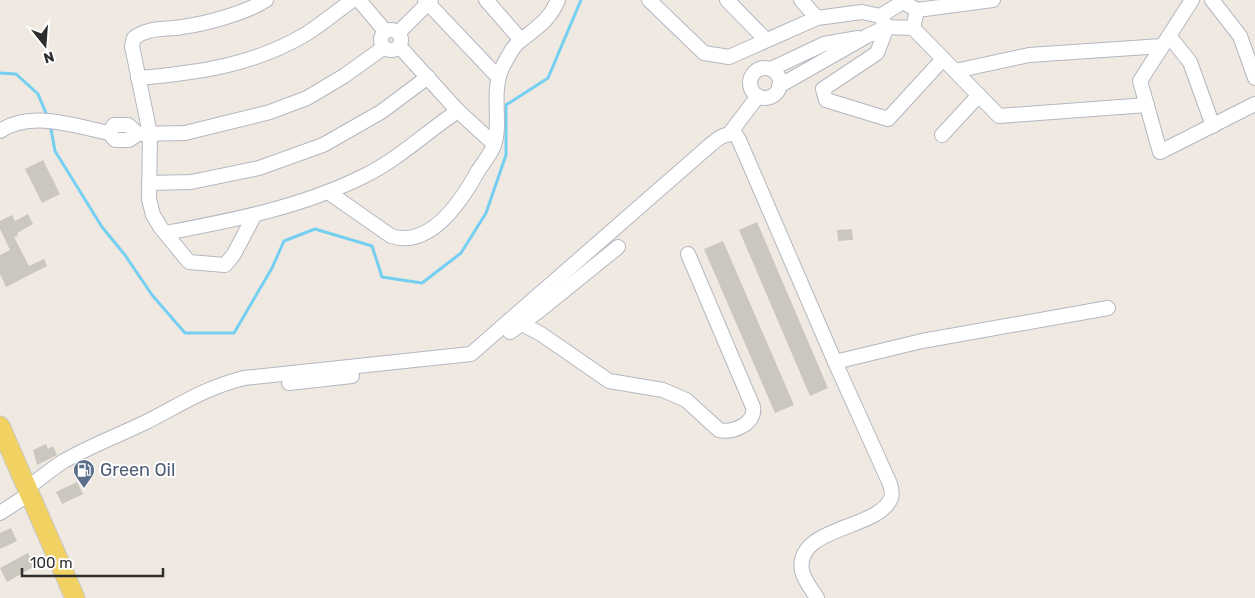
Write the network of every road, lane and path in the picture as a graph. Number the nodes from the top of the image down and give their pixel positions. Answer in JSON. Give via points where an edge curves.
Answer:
{"nodes":[{"id":1,"x":266,"y":0,"type":"edge"},
{"id":2,"x":353,"y":0,"type":"edge"},
{"id":3,"x":359,"y":0,"type":"edge"},
{"id":4,"x":486,"y":0,"type":"edge"},
{"id":5,"x":649,"y":0,"type":"edge"},
{"id":6,"x":727,"y":0,"type":"edge"},
{"id":7,"x":801,"y":0,"type":"edge"},
{"id":8,"x":993,"y":0,"type":"edge"},
{"id":9,"x":1192,"y":0,"type":"edge"},
{"id":10,"x":1212,"y":0,"type":"edge"},
{"id":11,"x":428,"y":1,"type":"edge"},
{"id":12,"x":903,"y":1,"type":"edge"},
{"id":13,"x":554,"y":2,"type":"edge"},
{"id":14,"x":917,"y":10,"type":"junction"},
{"id":15,"x":817,"y":18,"type":"junction"},
{"id":16,"x":884,"y":22,"type":"junction"},
{"id":17,"x":913,"y":28,"type":"junction"},
{"id":18,"x":866,"y":36,"type":"junction"},
{"id":19,"x":394,"y":37,"type":"junction"},
{"id":20,"x":521,"y":40,"type":"junction"},
{"id":21,"x":766,"y":40,"type":"junction"},
{"id":22,"x":1166,"y":41,"type":"junction"},
{"id":23,"x":943,"y":58,"type":"junction"},
{"id":24,"x":771,"y":70,"type":"junction"},
{"id":25,"x":955,"y":70,"type":"junction"},
{"id":26,"x":428,"y":77,"type":"junction"},
{"id":27,"x":498,"y":77,"type":"junction"},
{"id":28,"x":138,"y":78,"type":"junction"},
{"id":29,"x":1255,"y":78,"type":"edge"},
{"id":30,"x":779,"y":86,"type":"junction"},
{"id":31,"x":979,"y":95,"type":"junction"},
{"id":32,"x":758,"y":96,"type":"junction"},
{"id":33,"x":1255,"y":104,"type":"edge"},
{"id":34,"x":1147,"y":105,"type":"junction"},
{"id":35,"x":458,"y":111,"type":"junction"},
{"id":36,"x":1213,"y":126,"type":"junction"},
{"id":37,"x":0,"y":131,"type":"edge"},
{"id":38,"x":730,"y":133,"type":"junction"},
{"id":39,"x":144,"y":134,"type":"junction"},
{"id":40,"x":942,"y":135,"type":"dead end"},
{"id":41,"x":494,"y":144,"type":"junction"},
{"id":42,"x":149,"y":183,"type":"junction"},
{"id":43,"x":328,"y":192,"type":"junction"},
{"id":44,"x":254,"y":216,"type":"junction"},
{"id":45,"x":166,"y":233,"type":"junction"},
{"id":46,"x":618,"y":247,"type":"dead end"},
{"id":47,"x":688,"y":254,"type":"dead end"},
{"id":48,"x":1108,"y":308,"type":"dead end"},
{"id":49,"x":520,"y":323,"type":"junction"},
{"id":50,"x":835,"y":362,"type":"junction"},
{"id":51,"x":208,"y":388,"type":"junction"},
{"id":52,"x":0,"y":426,"type":"edge"},
{"id":53,"x":28,"y":491,"type":"junction"},
{"id":54,"x":0,"y":513,"type":"edge"},
{"id":55,"x":75,"y":598,"type":"edge"},
{"id":56,"x":817,"y":598,"type":"edge"}],
"edges":[{"from":1,"to":28,"type":"street","via":[[213,21],[140,33],[132,46]]},
{"from":2,"to":28,"type":"street","via":[[307,34],[232,66],[197,73]]},
{"from":3,"to":19,"type":"street"},
{"from":4,"to":20,"type":"street"},
{"from":5,"to":21,"type":"street","via":[[704,53],[728,57]]},
{"from":6,"to":21,"type":"street"},
{"from":7,"to":15,"type":"street"},
{"from":8,"to":14,"type":"street"},
{"from":9,"to":22,"type":"street"},
{"from":10,"to":29,"type":"street","via":[[1240,36]]},
{"from":11,"to":19,"type":"street"},
{"from":11,"to":27,"type":"street"},
{"from":12,"to":14,"type":"street"},
{"from":12,"to":16,"type":"street"},
{"from":13,"to":20,"type":"street","via":[[550,17]]},
{"from":14,"to":17,"type":"street"},
{"from":15,"to":16,"type":"street","via":[[862,12]]},
{"from":15,"to":21,"type":"street"},
{"from":16,"to":17,"type":"street"},
{"from":16,"to":18,"type":"street"},
{"from":16,"to":23,"type":"street","via":[[876,53],[823,89],[826,100],[888,118]]},
{"from":17,"to":23,"type":"street"},
{"from":18,"to":24,"type":"street","via":[[824,44]]},
{"from":18,"to":30,"type":"street"},
{"from":19,"to":26,"type":"street"},
{"from":19,"to":39,"type":"street","via":[[390,50],[384,48],[307,98],[270,112],[184,132]]},
{"from":20,"to":27,"type":"street","via":[[513,48]]},
{"from":22,"to":25,"type":"street","via":[[1029,55]]},
{"from":22,"to":34,"type":"street","via":[[1140,81]]},
{"from":22,"to":36,"type":"street","via":[[1190,62]]},
{"from":23,"to":25,"type":"street"},
{"from":24,"to":30,"type":"street","via":[[779,79]]},
{"from":24,"to":32,"type":"street","via":[[758,70],[750,80],[753,92]]},
{"from":25,"to":31,"type":"street"},
{"from":26,"to":35,"type":"street"},
{"from":26,"to":42,"type":"street","via":[[381,112],[323,145],[259,168],[191,182]]},
{"from":27,"to":41,"type":"street"},
{"from":28,"to":39,"type":"street"},
{"from":30,"to":32,"type":"street","via":[[771,96]]},
{"from":31,"to":34,"type":"street","via":[[999,116]]},
{"from":31,"to":40,"type":"street"},
{"from":32,"to":38,"type":"street"},
{"from":33,"to":36,"type":"street"},
{"from":34,"to":36,"type":"street","via":[[1160,152]]},
{"from":35,"to":41,"type":"street"},
{"from":35,"to":43,"type":"street","via":[[403,154]]},
{"from":37,"to":39,"type":"street","via":[[30,120],[61,122],[109,133],[114,125],[128,125]]},
{"from":38,"to":50,"type":"street","via":[[739,140]]},
{"from":38,"to":51,"type":"street","via":[[701,153],[471,354],[244,378]]},
{"from":39,"to":42,"type":"street"},
{"from":41,"to":43,"type":"street","via":[[461,200],[444,220],[403,240],[391,236]]},
{"from":42,"to":45,"type":"street","via":[[153,215]]},
{"from":43,"to":44,"type":"street"},
{"from":44,"to":45,"type":"street"},
{"from":44,"to":45,"type":"street","via":[[229,262],[220,266],[189,262]]},
{"from":46,"to":49,"type":"street"},
{"from":47,"to":49,"type":"street","via":[[753,407],[751,418],[733,431],[719,430],[686,400],[663,390],[609,381]]},
{"from":48,"to":50,"type":"street","via":[[922,341]]},
{"from":49,"to":51,"type":"street","via":[[473,362],[328,379]]},
{"from":50,"to":56,"type":"street","via":[[890,484],[892,496],[887,507],[878,513],[825,536],[809,548],[803,558],[802,572]]},
{"from":51,"to":53,"type":"street","via":[[76,455]]},
{"from":52,"to":53,"type":"main road"},
{"from":53,"to":54,"type":"street"},
{"from":53,"to":55,"type":"main road"}]}
